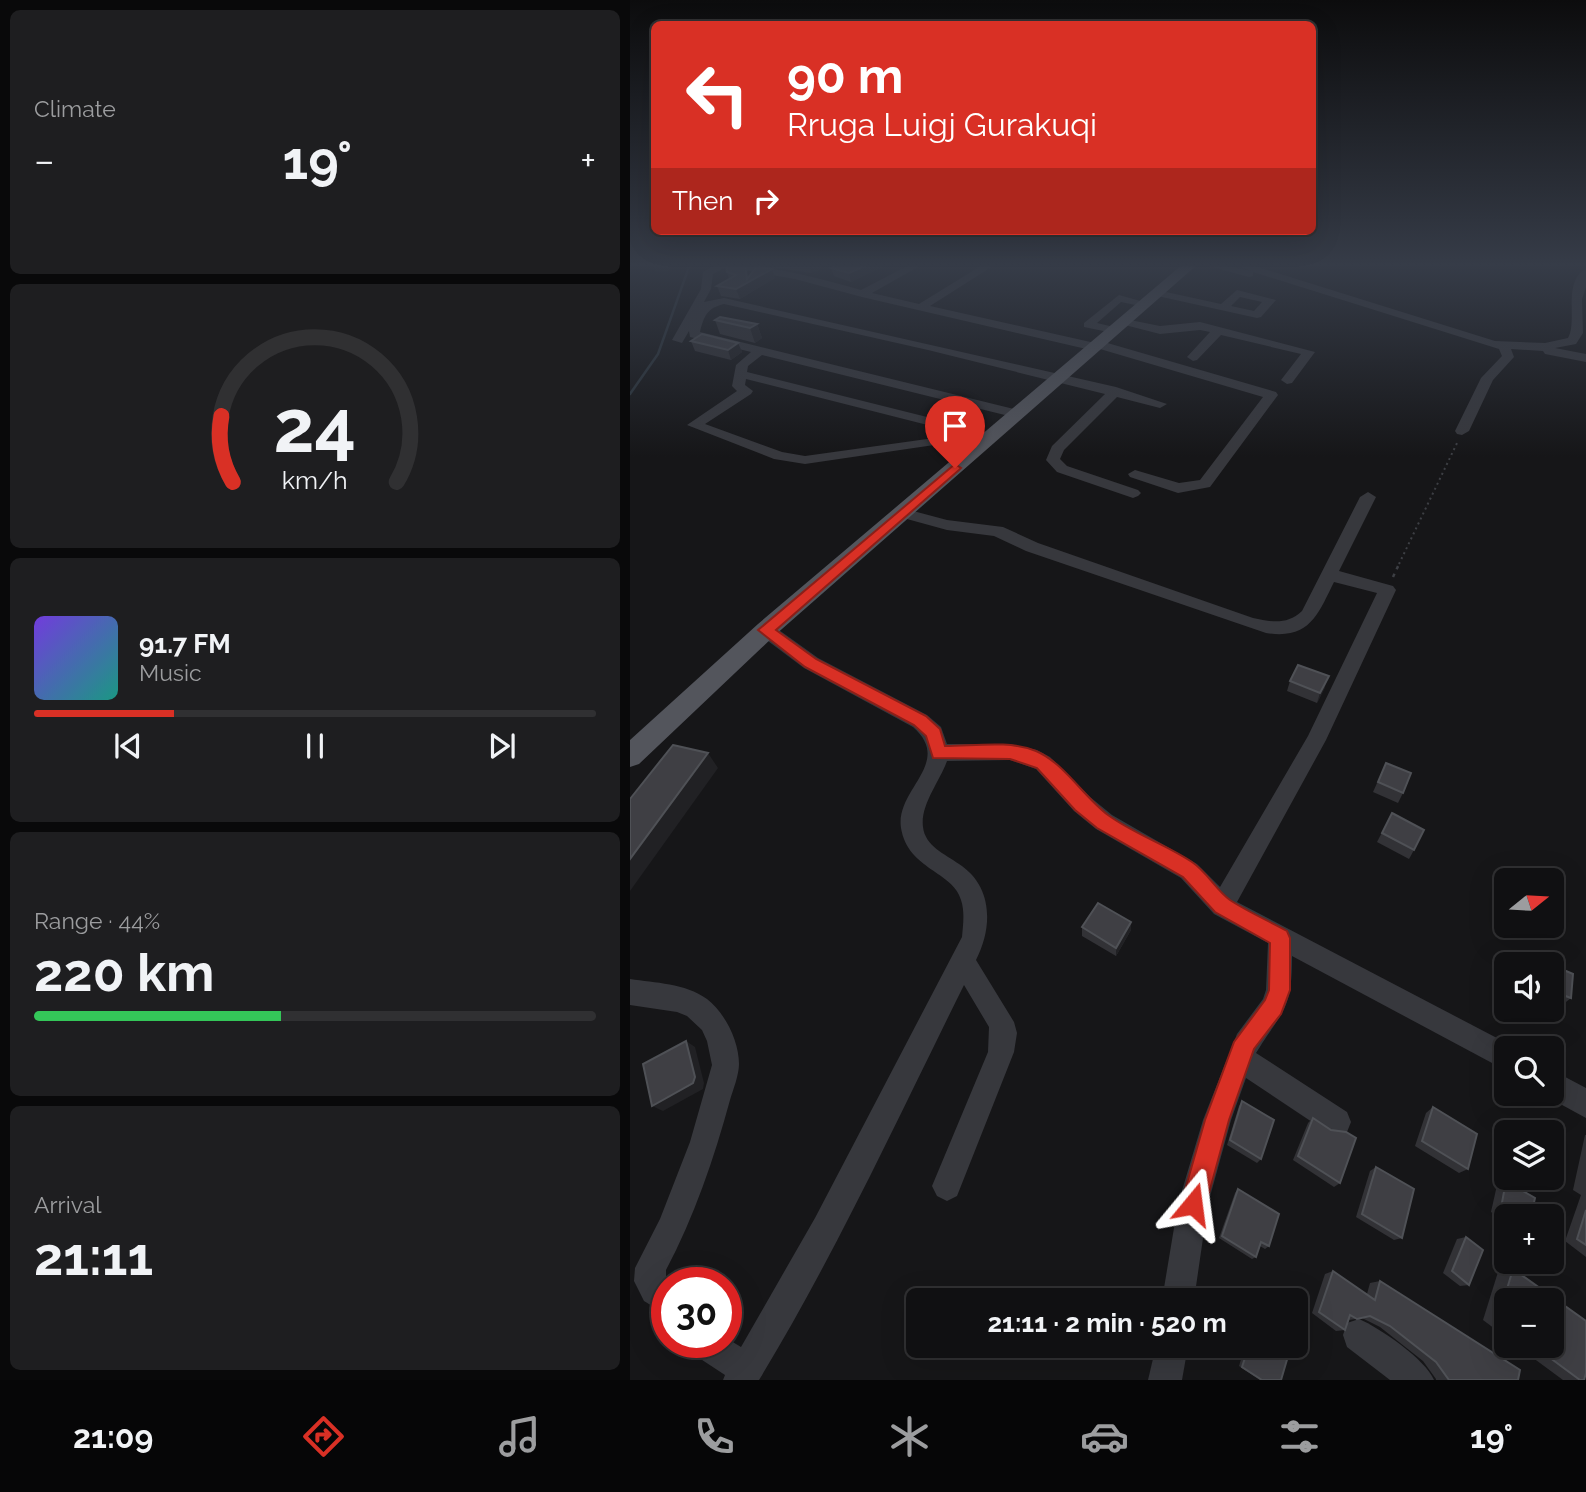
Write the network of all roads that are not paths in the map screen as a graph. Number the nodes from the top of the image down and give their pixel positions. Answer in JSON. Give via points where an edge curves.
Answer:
{"nodes":[{"id":1,"x":684,"y":328,"type":"edge"},
{"id":2,"x":695,"y":328,"type":"edge"},
{"id":3,"x":845,"y":328,"type":"edge"},
{"id":4,"x":1059,"y":328,"type":"edge"},
{"id":5,"x":1094,"y":328,"type":"edge"},
{"id":6,"x":1117,"y":328,"type":"edge"},
{"id":7,"x":1176,"y":328,"type":"edge"},
{"id":8,"x":1211,"y":328,"type":"edge"},
{"id":9,"x":1445,"y":328,"type":"edge"},
{"id":10,"x":1576,"y":328,"type":"edge"},
{"id":11,"x":1219,"y":330,"type":"junction"},
{"id":12,"x":1108,"y":336,"type":"junction"},
{"id":13,"x":678,"y":340,"type":"dead end"},
{"id":14,"x":1504,"y":346,"type":"junction"},
{"id":15,"x":1532,"y":347,"type":"junction"},
{"id":16,"x":759,"y":351,"type":"junction"},
{"id":17,"x":1193,"y":357,"type":"dead end"},
{"id":18,"x":1586,"y":358,"type":"edge"},
{"id":19,"x":741,"y":374,"type":"junction"},
{"id":20,"x":1060,"y":377,"type":"junction"},
{"id":21,"x":1287,"y":380,"type":"dead end"},
{"id":22,"x":1116,"y":391,"type":"junction"},
{"id":23,"x":1160,"y":404,"type":"dead end"},
{"id":24,"x":1017,"y":414,"type":"junction"},
{"id":25,"x":1462,"y":431,"type":"road end"},
{"id":26,"x":990,"y":437,"type":"junction"},
{"id":27,"x":1135,"y":474,"type":"dead end"},
{"id":28,"x":1133,"y":493,"type":"dead end"},
{"id":29,"x":1368,"y":497,"type":"dead end"},
{"id":30,"x":902,"y":513,"type":"junction"},
{"id":31,"x":1331,"y":575,"type":"junction"},
{"id":32,"x":766,"y":630,"type":"junction"},
{"id":33,"x":939,"y":753,"type":"junction"},
{"id":34,"x":630,"y":756,"type":"edge"},
{"id":35,"x":1222,"y":906,"type":"junction"},
{"id":36,"x":1280,"y":938,"type":"junction"},
{"id":37,"x":964,"y":963,"type":"junction"},
{"id":38,"x":630,"y":992,"type":"edge"},
{"id":39,"x":1494,"y":1051,"type":"edge"},
{"id":40,"x":1240,"y":1059,"type":"junction"},
{"id":41,"x":1564,"y":1091,"type":"edge"},
{"id":42,"x":1586,"y":1104,"type":"edge"},
{"id":43,"x":1337,"y":1122,"type":"dead end"},
{"id":44,"x":947,"y":1186,"type":"dead end"},
{"id":45,"x":652,"y":1267,"type":"edge"},
{"id":46,"x":1180,"y":1288,"type":"edge"},
{"id":47,"x":1359,"y":1335,"type":"dead end"},
{"id":48,"x":724,"y":1358,"type":"edge"},
{"id":49,"x":1170,"y":1358,"type":"edge"},
{"id":50,"x":743,"y":1374,"type":"edge"},
{"id":51,"x":1165,"y":1380,"type":"edge"},
{"id":52,"x":1417,"y":1380,"type":"edge"}],
"edges":[{"from":1,"to":13,"type":"street"},
{"from":2,"to":16,"type":"street","via":[[694,334]]},
{"from":3,"to":20,"type":"street"},
{"from":4,"to":12,"type":"street"},
{"from":5,"to":12,"type":"street"},
{"from":6,"to":12,"type":"main road"},
{"from":7,"to":12,"type":"street"},
{"from":8,"to":11,"type":"street"},
{"from":9,"to":14,"type":"street"},
{"from":10,"to":15,"type":"street","via":[[1576,337],[1566,344]]},
{"from":11,"to":17,"type":"street"},
{"from":11,"to":21,"type":"street","via":[[1309,352]]},
{"from":12,"to":20,"type":"main road"},
{"from":12,"to":27,"type":"street","via":[[1271,395],[1205,484],[1178,488]]},
{"from":14,"to":15,"type":"street"},
{"from":14,"to":25,"type":"street","via":[[1508,357],[1487,378]]},
{"from":15,"to":18,"type":"street"},
{"from":16,"to":19,"type":"street","via":[[743,365]]},
{"from":16,"to":24,"type":"street"},
{"from":19,"to":26,"type":"street"},
{"from":19,"to":26,"type":"street","via":[[738,386],[746,391],[694,425],[779,456],[805,460]]},
{"from":20,"to":22,"type":"street"},
{"from":20,"to":24,"type":"main road"},
{"from":22,"to":23,"type":"street"},
{"from":22,"to":28,"type":"lane","via":[[1057,449],[1053,460],[1062,469]]},
{"from":24,"to":26,"type":"main road"},
{"from":26,"to":30,"type":"main road"},
{"from":29,"to":31,"type":"lane"},
{"from":30,"to":31,"type":"street","via":[[997,531],[1054,555],[1271,628],[1302,622]]},
{"from":30,"to":32,"type":"main road"},
{"from":31,"to":35,"type":"street","via":[[1387,590],[1316,740]]},
{"from":32,"to":33,"type":"street","via":[[811,663],[920,721],[934,733]]},
{"from":32,"to":34,"type":"main road"},
{"from":33,"to":35,"type":"street","via":[[1010,752],[1043,763],[1104,822],[1189,871]]},
{"from":33,"to":37,"type":"street","via":[[912,816],[912,829],[927,853],[959,874],[976,900],[974,939]]},
{"from":35,"to":36,"type":"street"},
{"from":36,"to":39,"type":"street"},
{"from":36,"to":40,"type":"street","via":[[1279,990],[1274,1006],[1245,1042]]},
{"from":37,"to":44,"type":"street","via":[[1002,1022],[1004,1033],[1001,1052]]},
{"from":37,"to":50,"type":"street","via":[[780,1315]]},
{"from":38,"to":45,"type":"street","via":[[679,999],[696,1007],[720,1038],[726,1065],[704,1142]]},
{"from":40,"to":43,"type":"street"},
{"from":40,"to":46,"type":"street","via":[[1193,1204]]},
{"from":41,"to":42,"type":"street"},
{"from":47,"to":52,"type":"street"},
{"from":48,"to":50,"type":"street"},
{"from":49,"to":51,"type":"street"}]}
